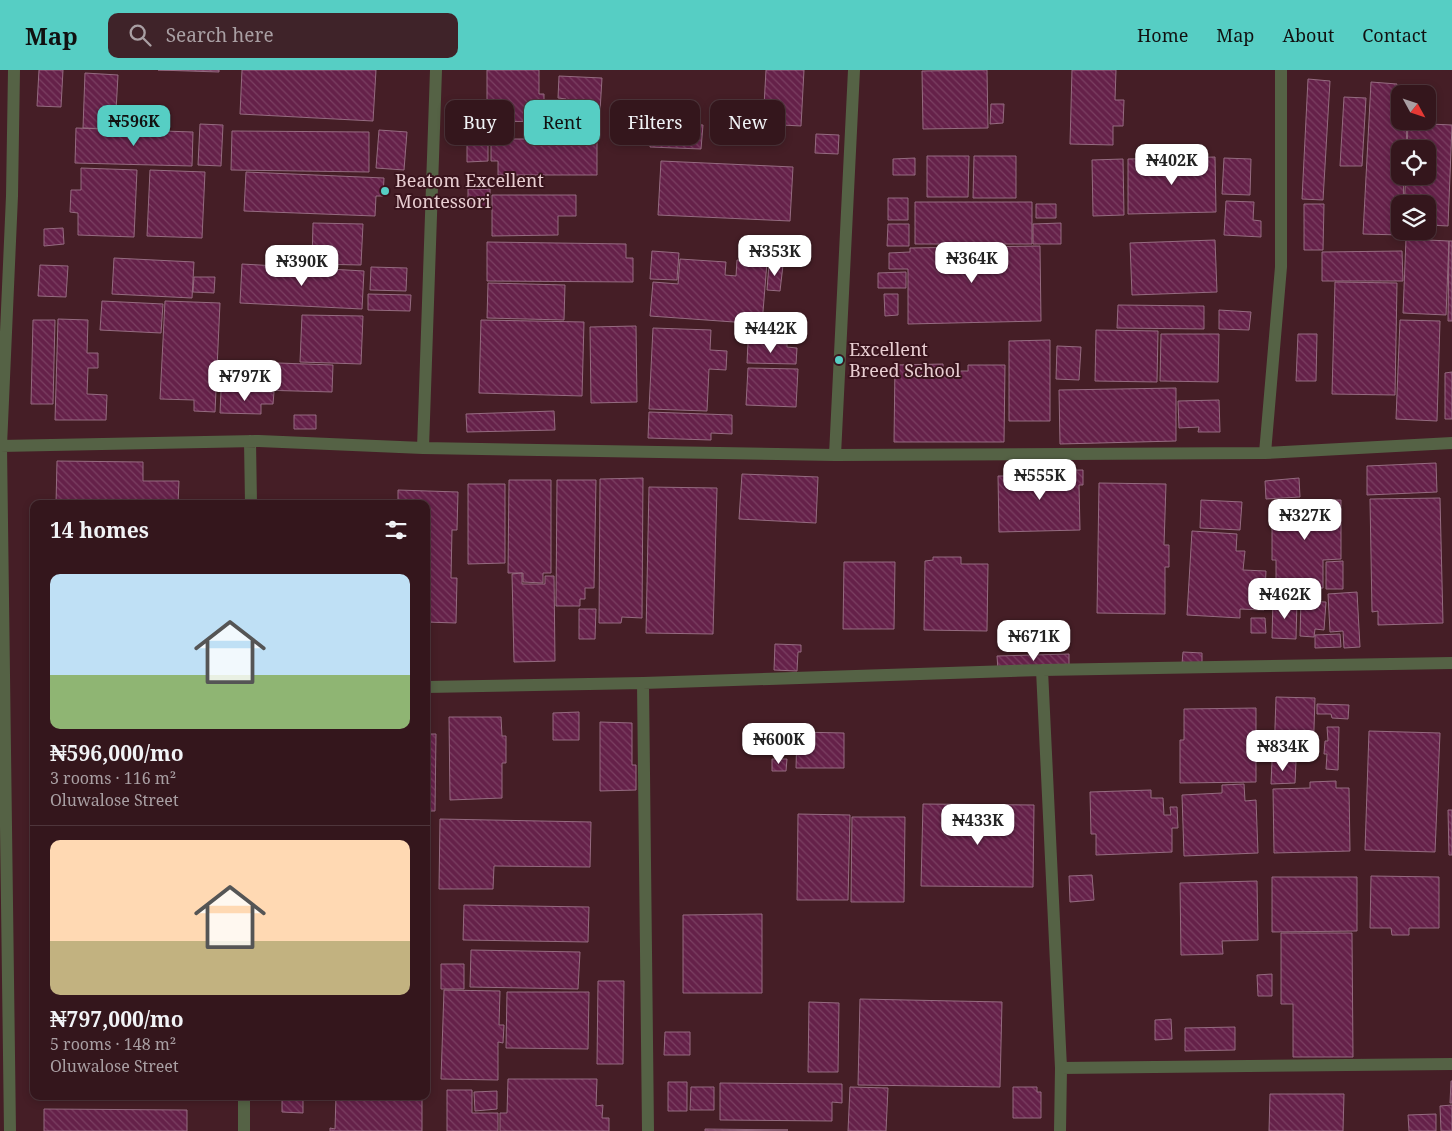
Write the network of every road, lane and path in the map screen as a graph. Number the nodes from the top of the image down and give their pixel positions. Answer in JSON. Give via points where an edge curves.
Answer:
{"nodes":[{"id":1,"x":14,"y":70,"type":"edge"},
{"id":2,"x":436,"y":70,"type":"edge"},
{"id":3,"x":854,"y":70,"type":"edge"},
{"id":4,"x":1281,"y":70,"type":"edge"},
{"id":5,"x":250,"y":441,"type":"junction"},
{"id":6,"x":1452,"y":443,"type":"edge"},
{"id":7,"x":0,"y":446,"type":"edge"},
{"id":8,"x":423,"y":448,"type":"junction"},
{"id":9,"x":1265,"y":453,"type":"junction"},
{"id":10,"x":835,"y":455,"type":"junction"},
{"id":11,"x":252,"y":500,"type":"edge"},
{"id":12,"x":1452,"y":664,"type":"edge"},
{"id":13,"x":1042,"y":670,"type":"junction"},
{"id":14,"x":643,"y":683,"type":"junction"},
{"id":15,"x":430,"y":687,"type":"edge"},
{"id":16,"x":1452,"y":1064,"type":"edge"},
{"id":17,"x":1062,"y":1068,"type":"junction"},
{"id":18,"x":244,"y":1100,"type":"edge"},
{"id":19,"x":10,"y":1131,"type":"edge"},
{"id":20,"x":244,"y":1131,"type":"edge"},
{"id":21,"x":648,"y":1131,"type":"edge"},
{"id":22,"x":1060,"y":1131,"type":"edge"}],
"edges":[{"from":1,"to":7,"type":"street","via":[[12,196]]},
{"from":2,"to":8,"type":"street"},
{"from":3,"to":10,"type":"street"},
{"from":4,"to":9,"type":"street","via":[[1281,267]]},
{"from":5,"to":7,"type":"street"},
{"from":5,"to":8,"type":"street"},
{"from":5,"to":11,"type":"street"},
{"from":6,"to":9,"type":"street"},
{"from":7,"to":19,"type":"street"},
{"from":8,"to":10,"type":"street"},
{"from":9,"to":10,"type":"street"},
{"from":12,"to":13,"type":"street"},
{"from":13,"to":14,"type":"street"},
{"from":13,"to":17,"type":"street"},
{"from":14,"to":15,"type":"street"},
{"from":14,"to":21,"type":"street"},
{"from":16,"to":17,"type":"street"},
{"from":17,"to":22,"type":"street"},
{"from":18,"to":20,"type":"street"}]}
